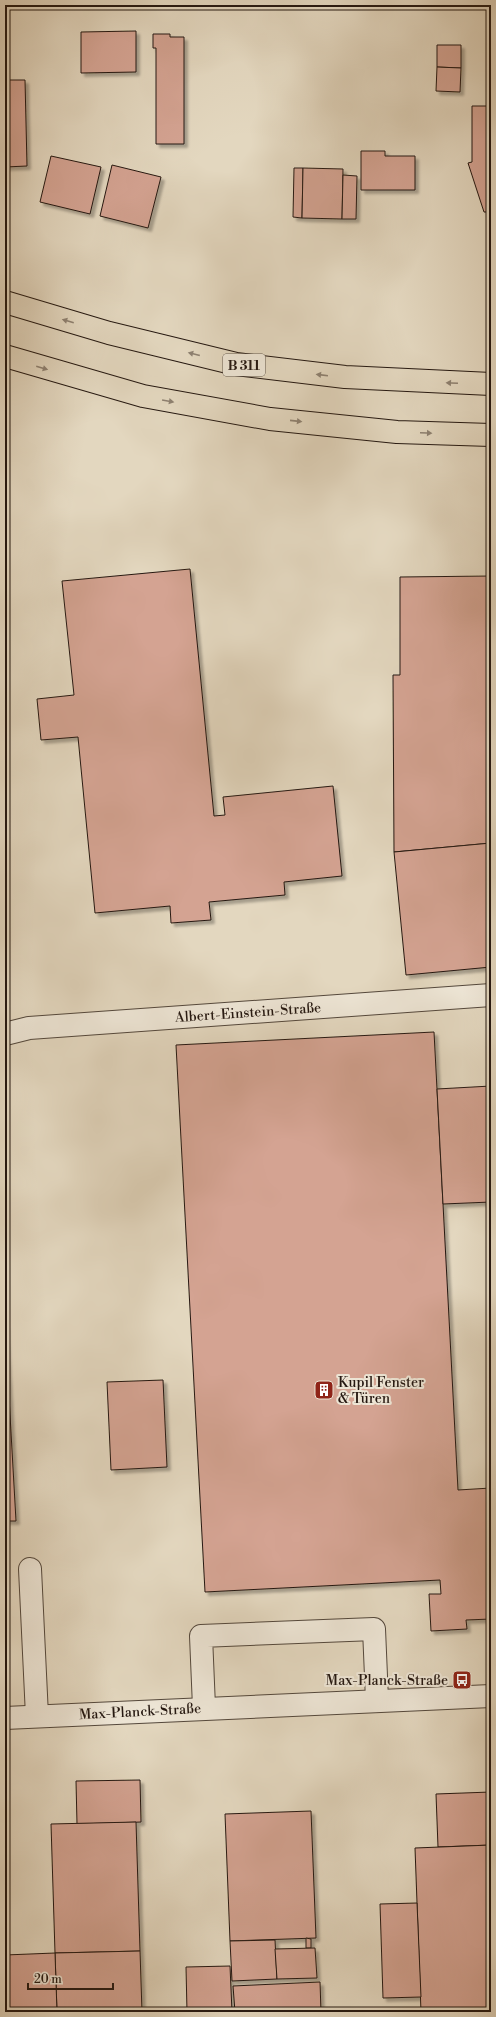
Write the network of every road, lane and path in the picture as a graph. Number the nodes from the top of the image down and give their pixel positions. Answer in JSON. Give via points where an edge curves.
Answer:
{"nodes":[{"id":1,"x":5,"y":302,"type":"edge"},
{"id":2,"x":5,"y":356,"type":"edge"},
{"id":3,"x":491,"y":384,"type":"edge"},
{"id":4,"x":491,"y":435,"type":"edge"},
{"id":5,"x":491,"y":995,"type":"edge"},
{"id":6,"x":5,"y":1034,"type":"edge"},
{"id":7,"x":30,"y":1569,"type":"dead end"},
{"id":8,"x":491,"y":1696,"type":"edge"},
{"id":9,"x":377,"y":1700,"type":"junction"},
{"id":10,"x":204,"y":1707,"type":"junction"},
{"id":11,"x":37,"y":1716,"type":"junction"},
{"id":12,"x":5,"y":1718,"type":"edge"}],
"edges":[{"from":3,"to":1,"type":"main road","number":"B 311","one_way":true,"via":[[345,377],[236,364],[109,333]]},
{"from":2,"to":4,"type":"main road","one_way":true,"via":[[143,396],[270,419],[397,432]]},
{"from":5,"to":6,"type":"street","name":"Albert-Einstein-Straße","via":[[29,1028]]},
{"from":7,"to":11,"type":"street"},
{"from":8,"to":9,"type":"street","name":"Max-Planck-Straße"},
{"from":9,"to":10,"type":"street","name":"Max-Planck-Straße"},
{"from":9,"to":10,"type":"street","via":[[374,1628],[201,1636]]},
{"from":10,"to":11,"type":"street","name":"Max-Planck-Straße"},
{"from":11,"to":12,"type":"street","name":"Max-Planck-Straße"}]}
